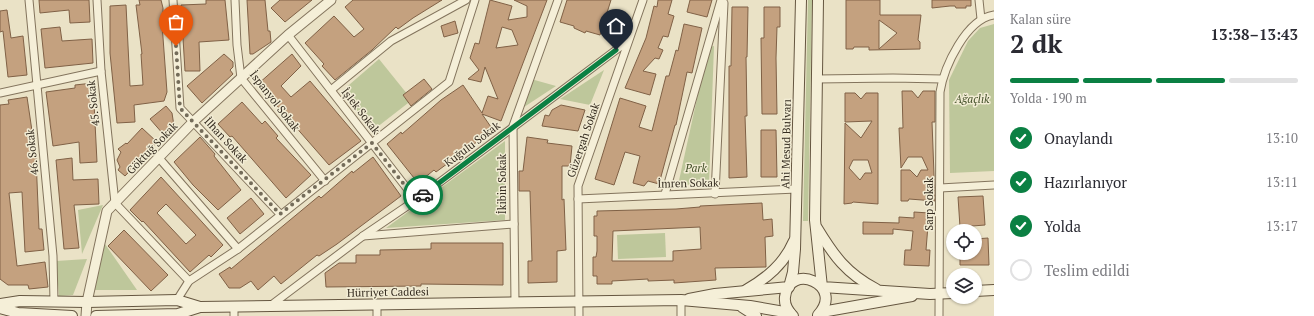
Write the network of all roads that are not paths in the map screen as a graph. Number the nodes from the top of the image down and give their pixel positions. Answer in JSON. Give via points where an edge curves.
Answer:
{"nodes":[{"id":1,"x":29,"y":0,"type":"edge"},
{"id":2,"x":97,"y":0,"type":"edge"},
{"id":3,"x":173,"y":0,"type":"edge"},
{"id":4,"x":235,"y":0,"type":"edge"},
{"id":5,"x":331,"y":0,"type":"edge"},
{"id":6,"x":466,"y":0,"type":"edge"},
{"id":7,"x":475,"y":0,"type":"edge"},
{"id":8,"x":558,"y":0,"type":"edge"},
{"id":9,"x":642,"y":0,"type":"edge"},
{"id":10,"x":723,"y":0,"type":"edge"},
{"id":11,"x":801,"y":0,"type":"edge"},
{"id":12,"x":818,"y":0,"type":"edge"},
{"id":13,"x":979,"y":0,"type":"edge"},
{"id":14,"x":994,"y":15,"type":"edge"},
{"id":15,"x":981,"y":19,"type":"junction"},
{"id":16,"x":288,"y":35,"type":"junction"},
{"id":17,"x":628,"y":41,"type":"junction"},
{"id":18,"x":101,"y":71,"type":"junction"},
{"id":19,"x":241,"y":78,"type":"junction"},
{"id":20,"x":942,"y":79,"type":"junction"},
{"id":21,"x":816,"y":80,"type":"junction"},
{"id":22,"x":36,"y":84,"type":"junction"},
{"id":23,"x":331,"y":90,"type":"junction"},
{"id":24,"x":0,"y":92,"type":"edge"},
{"id":25,"x":194,"y":122,"type":"junction"},
{"id":26,"x":513,"y":126,"type":"junction"},
{"id":27,"x":372,"y":143,"type":"junction"},
{"id":28,"x":159,"y":158,"type":"junction"},
{"id":29,"x":325,"y":181,"type":"junction"},
{"id":30,"x":994,"y":185,"type":"edge"},
{"id":31,"x":940,"y":188,"type":"junction"},
{"id":32,"x":797,"y":189,"type":"junction"},
{"id":33,"x":665,"y":194,"type":"junction"},
{"id":34,"x":715,"y":194,"type":"junction"},
{"id":35,"x":578,"y":199,"type":"junction"},
{"id":36,"x":416,"y":200,"type":"junction"},
{"id":37,"x":115,"y":203,"type":"junction"},
{"id":38,"x":280,"y":214,"type":"junction"},
{"id":39,"x":514,"y":224,"type":"junction"},
{"id":40,"x":816,"y":226,"type":"junction"},
{"id":41,"x":796,"y":235,"type":"junction"},
{"id":42,"x":363,"y":236,"type":"junction"},
{"id":43,"x":238,"y":249,"type":"junction"},
{"id":44,"x":190,"y":281,"type":"junction"},
{"id":45,"x":789,"y":287,"type":"junction"},
{"id":46,"x":822,"y":288,"type":"junction"},
{"id":47,"x":877,"y":290,"type":"junction"},
{"id":48,"x":994,"y":290,"type":"edge"},
{"id":49,"x":982,"y":291,"type":"edge"},
{"id":50,"x":743,"y":292,"type":"junction"},
{"id":51,"x":946,"y":293,"type":"edge"},
{"id":52,"x":934,"y":294,"type":"junction"},
{"id":53,"x":177,"y":300,"type":"junction"},
{"id":54,"x":681,"y":300,"type":"junction"},
{"id":55,"x":54,"y":302,"type":"junction"},
{"id":56,"x":87,"y":302,"type":"junction"},
{"id":57,"x":578,"y":302,"type":"junction"},
{"id":58,"x":515,"y":303,"type":"junction"},
{"id":59,"x":0,"y":304,"type":"edge"},
{"id":60,"x":378,"y":304,"type":"junction"},
{"id":61,"x":270,"y":306,"type":"junction"},
{"id":62,"x":740,"y":306,"type":"junction"},
{"id":63,"x":200,"y":307,"type":"junction"},
{"id":64,"x":0,"y":308,"type":"edge"},
{"id":65,"x":234,"y":311,"type":"edge"},
{"id":66,"x":820,"y":314,"type":"edge"},
{"id":67,"x":791,"y":315,"type":"edge"},
{"id":68,"x":72,"y":316,"type":"edge"},
{"id":69,"x":86,"y":316,"type":"edge"},
{"id":70,"x":96,"y":316,"type":"edge"},
{"id":71,"x":377,"y":316,"type":"edge"},
{"id":72,"x":579,"y":316,"type":"edge"},
{"id":73,"x":681,"y":316,"type":"edge"},
{"id":74,"x":756,"y":316,"type":"edge"},
{"id":75,"x":938,"y":316,"type":"edge"}],
"edges":[{"from":1,"to":22,"type":"street","name":"46. Sokak"},
{"from":2,"to":18,"type":"street","name":"45. Sokak"},
{"from":3,"to":25,"type":"street","name":"İlhan Sokak","via":[[180,108]]},
{"from":4,"to":19,"type":"street","name":"İspanyol Sokak"},
{"from":5,"to":16,"type":"street","name":"Göktuğ Sokak"},
{"from":6,"to":23,"type":"street","via":[[391,41]]},
{"from":7,"to":27,"type":"street","via":[[449,82]]},
{"from":8,"to":26,"type":"street","name":"İkibin Sokak"},
{"from":9,"to":17,"type":"street","name":"Güzergah Sokak"},
{"from":10,"to":33,"type":"street"},
{"from":10,"to":34,"type":"street"},
{"from":11,"to":32,"type":"main road","name":"Ahi Mesud Bulvarı"},
{"from":12,"to":21,"type":"main road"},
{"from":13,"to":15,"type":"street"},
{"from":14,"to":15,"type":"street"},
{"from":15,"to":20,"type":"street","name":"Sarp Sokak","via":[[964,36]]},
{"from":16,"to":19,"type":"street","name":"Göktuğ Sokak"},
{"from":16,"to":23,"type":"street","name":"İşlek Sokak"},
{"from":17,"to":26,"type":"street","name":"Kuğulu Sokak"},
{"from":17,"to":35,"type":"street","name":"Güzergah Sokak","via":[[578,186]]},
{"from":18,"to":22,"type":"street"},
{"from":18,"to":37,"type":"street","name":"45. Sokak"},
{"from":19,"to":25,"type":"street","name":"Göktuğ Sokak"},
{"from":19,"to":29,"type":"street","name":"İspanyol Sokak"},
{"from":20,"to":21,"type":"street"},
{"from":20,"to":31,"type":"street","name":"Sarp Sokak"},
{"from":21,"to":40,"type":"main road"},
{"from":22,"to":24,"type":"street"},
{"from":22,"to":55,"type":"street","name":"46. Sokak","via":[[53,256]]},
{"from":23,"to":27,"type":"street","name":"İşlek Sokak"},
{"from":25,"to":28,"type":"street","name":"Göktuğ Sokak"},
{"from":25,"to":38,"type":"street","name":"İlhan Sokak"},
{"from":26,"to":36,"type":"street","name":"Kuğulu Sokak"},
{"from":26,"to":39,"type":"street","name":"İkibin Sokak"},
{"from":27,"to":29,"type":"street"},
{"from":27,"to":36,"type":"street","name":"İşlek Sokak"},
{"from":28,"to":37,"type":"street","name":"Göktuğ Sokak"},
{"from":28,"to":43,"type":"street"},
{"from":29,"to":38,"type":"street"},
{"from":30,"to":31,"type":"street"},
{"from":31,"to":52,"type":"street","name":"Sarp Sokak"},
{"from":32,"to":34,"type":"street","name":"İmren Sokak"},
{"from":32,"to":41,"type":"main road","name":"Ahi Mesud Bulvarı"},
{"from":33,"to":34,"type":"street","name":"İmren Sokak"},
{"from":33,"to":35,"type":"street","name":"İmren Sokak"},
{"from":35,"to":57,"type":"street","name":"Güzergah Sokak"},
{"from":36,"to":42,"type":"street","name":"Kuğulu Sokak"},
{"from":37,"to":44,"type":"street"},
{"from":37,"to":56,"type":"street","name":"Göktuğ Sokak","via":[[107,211]]},
{"from":38,"to":43,"type":"street"},
{"from":39,"to":42,"type":"street"},
{"from":39,"to":58,"type":"street","name":"İkibin Sokak"},
{"from":40,"to":46,"type":"main road"},
{"from":40,"to":47,"type":"main road","via":[[841,264],[852,275]]},
{"from":41,"to":45,"type":"main road","name":"Ahi Mesud Bulvarı","via":[[794,266]]},
{"from":41,"to":50,"type":"main road","via":[[778,266],[760,282]]},
{"from":42,"to":61,"type":"street","name":"Kuğulu Sokak"},
{"from":43,"to":44,"type":"street"},
{"from":44,"to":53,"type":"street"},
{"from":45,"to":46,"type":"main road","via":[[796,281],[805,279],[814,281]]},
{"from":45,"to":50,"type":"main road"},
{"from":45,"to":67,"type":"main road","name":"Ahi Mesud Bulvarı","via":[[785,300]]},
{"from":46,"to":47,"type":"main road"},
{"from":46,"to":66,"type":"main road","via":[[826,302]]},
{"from":47,"to":52,"type":"main road"},
{"from":48,"to":49,"type":"main road"},
{"from":50,"to":54,"type":"main road"},
{"from":51,"to":52,"type":"main road"},
{"from":52,"to":66,"type":"main road"},
{"from":52,"to":75,"type":"street","name":"Sarp Sokak"},
{"from":53,"to":56,"type":"main road"},
{"from":53,"to":63,"type":"main road"},
{"from":54,"to":57,"type":"main road","name":"Hürriyet Caddesi"},
{"from":54,"to":62,"type":"main road"},
{"from":54,"to":73,"type":"street"},
{"from":55,"to":56,"type":"main road"},
{"from":55,"to":59,"type":"main road","via":[[20,301]]},
{"from":56,"to":69,"type":"street","name":"Göktuğ Sokak"},
{"from":57,"to":58,"type":"main road","name":"Hürriyet Caddesi"},
{"from":57,"to":72,"type":"street","name":"Güzergah Sokak"},
{"from":58,"to":60,"type":"main road","name":"Hürriyet Caddesi"},
{"from":60,"to":61,"type":"main road","name":"Hürriyet Caddesi"},
{"from":60,"to":71,"type":"street"},
{"from":61,"to":65,"type":"main road","name":"Hürriyet Caddesi"},
{"from":62,"to":67,"type":"main road"},
{"from":62,"to":74,"type":"main road"},
{"from":63,"to":65,"type":"main road","name":"Hürriyet Caddesi"},
{"from":63,"to":70,"type":"main road","name":"Hürriyet Caddesi","via":[[178,314]]},
{"from":64,"to":68,"type":"main road","via":[[18,313]]}]}
